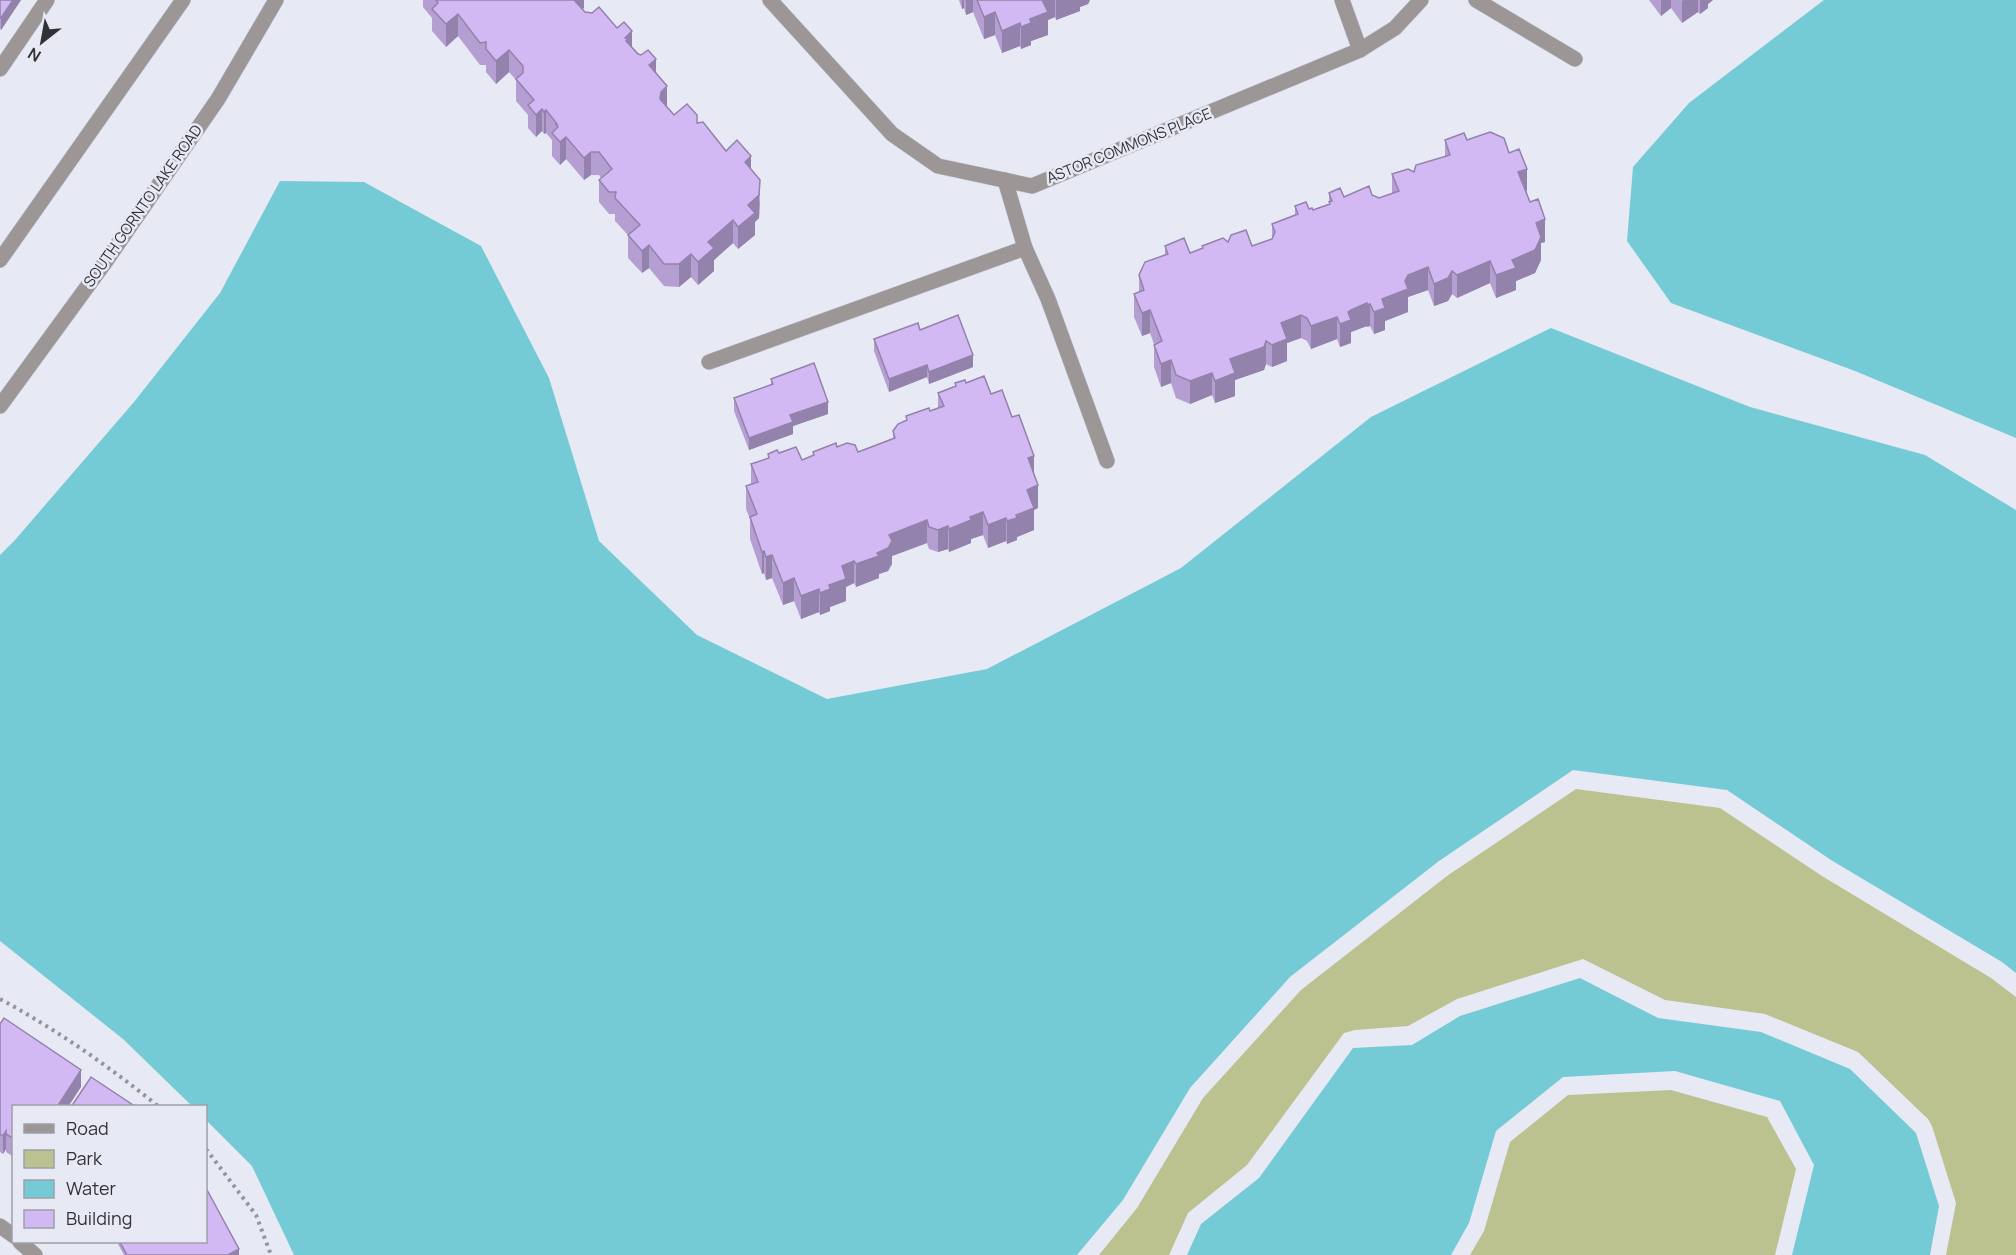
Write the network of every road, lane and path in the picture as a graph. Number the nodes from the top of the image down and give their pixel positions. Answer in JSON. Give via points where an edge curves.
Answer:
{"nodes":[{"id":1,"x":47,"y":0,"type":"edge"},
{"id":2,"x":183,"y":0,"type":"edge"},
{"id":3,"x":276,"y":0,"type":"edge"},
{"id":4,"x":770,"y":0,"type":"edge"},
{"id":5,"x":1342,"y":0,"type":"edge"},
{"id":6,"x":1421,"y":0,"type":"edge"},
{"id":7,"x":1476,"y":0,"type":"edge"},
{"id":8,"x":1360,"y":50,"type":"junction"},
{"id":9,"x":1575,"y":59,"type":"dead end"},
{"id":10,"x":0,"y":69,"type":"edge"},
{"id":11,"x":1005,"y":180,"type":"junction"},
{"id":12,"x":1025,"y":248,"type":"junction"},
{"id":13,"x":0,"y":260,"type":"edge"},
{"id":14,"x":709,"y":362,"type":"dead end"},
{"id":15,"x":0,"y":406,"type":"edge"},
{"id":16,"x":1107,"y":461,"type":"dead end"},
{"id":17,"x":0,"y":999,"type":"edge"},
{"id":18,"x":156,"y":1105,"type":"edge"},
{"id":19,"x":207,"y":1150,"type":"edge"},
{"id":20,"x":21,"y":1243,"type":"edge"},
{"id":21,"x":35,"y":1255,"type":"edge"},
{"id":22,"x":271,"y":1255,"type":"edge"}],
"edges":[{"from":1,"to":10,"type":"street"},
{"from":2,"to":13,"type":"street"},
{"from":3,"to":15,"type":"street","name":"SOUTH GORNTO LAKE ROAD","via":[[218,99]]},
{"from":4,"to":11,"type":"street","name":"ASTOR COMMONS PLACE","via":[[892,134],[938,166]]},
{"from":5,"to":8,"type":"street"},
{"from":6,"to":8,"type":"street","name":"ASTOR COMMONS PLACE","via":[[1395,28]]},
{"from":7,"to":9,"type":"street"},
{"from":8,"to":11,"type":"street","name":"ASTOR COMMONS PLACE","via":[[1032,186]]},
{"from":11,"to":12,"type":"street"},
{"from":12,"to":14,"type":"street"},
{"from":12,"to":16,"type":"street","via":[[1048,299]]},
{"from":17,"to":18,"type":"path","via":[[43,1022],[112,1069]]},
{"from":19,"to":22,"type":"path","via":[[256,1215]]},
{"from":20,"to":21,"type":"street"}]}
